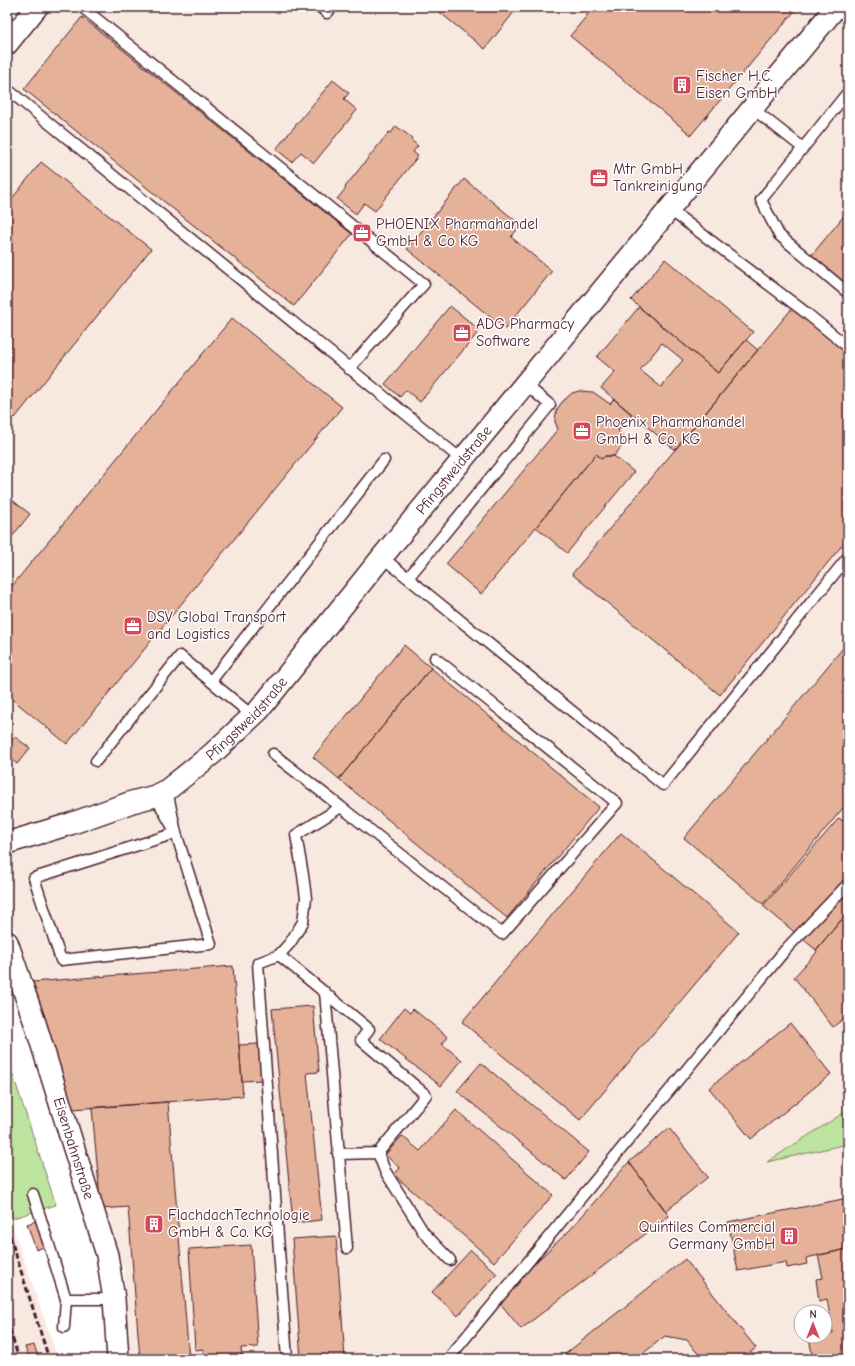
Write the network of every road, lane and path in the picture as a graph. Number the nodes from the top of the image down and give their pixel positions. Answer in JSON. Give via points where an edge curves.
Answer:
{"nodes":[{"id":1,"x":37,"y":7,"type":"edge"},
{"id":2,"x":82,"y":7,"type":"edge"},
{"id":3,"x":320,"y":7,"type":"edge"},
{"id":4,"x":332,"y":7,"type":"edge"},
{"id":5,"x":836,"y":7,"type":"edge"},
{"id":6,"x":7,"y":44,"type":"edge"},
{"id":7,"x":7,"y":89,"type":"edge"},
{"id":8,"x":848,"y":92,"type":"edge"},
{"id":9,"x":752,"y":108,"type":"junction"},
{"id":10,"x":803,"y":148,"type":"junction"},
{"id":11,"x":669,"y":209,"type":"junction"},
{"id":12,"x":848,"y":293,"type":"edge"},
{"id":13,"x":848,"y":346,"type":"edge"},
{"id":14,"x":349,"y":369,"type":"junction"},
{"id":15,"x":525,"y":384,"type":"junction"},
{"id":16,"x":384,"y":460,"type":"dead end"},
{"id":17,"x":462,"y":460,"type":"junction"},
{"id":18,"x":382,"y":557,"type":"junction"},
{"id":19,"x":848,"y":557,"type":"edge"},
{"id":20,"x":408,"y":578,"type":"junction"},
{"id":21,"x":435,"y":658,"type":"dead end"},
{"id":22,"x":211,"y":681,"type":"junction"},
{"id":23,"x":253,"y":716,"type":"junction"},
{"id":24,"x":274,"y":754,"type":"dead end"},
{"id":25,"x":96,"y":761,"type":"dead end"},
{"id":26,"x":161,"y":793,"type":"junction"},
{"id":27,"x":341,"y":807,"type":"junction"},
{"id":28,"x":176,"y":833,"type":"junction"},
{"id":29,"x":7,"y":843,"type":"edge"},
{"id":30,"x":848,"y":884,"type":"edge"},
{"id":31,"x":7,"y":942,"type":"edge"},
{"id":32,"x":279,"y":955,"type":"junction"},
{"id":33,"x":324,"y":992,"type":"junction"},
{"id":34,"x":378,"y":1153,"type":"junction"},
{"id":35,"x":338,"y":1154,"type":"junction"},
{"id":36,"x":33,"y":1194,"type":"dead end"},
{"id":37,"x":347,"y":1248,"type":"dead end"},
{"id":38,"x":450,"y":1260,"type":"dead end"},
{"id":39,"x":66,"y":1299,"type":"junction"},
{"id":40,"x":114,"y":1299,"type":"junction"},
{"id":41,"x":64,"y":1327,"type":"dead end"},
{"id":42,"x":118,"y":1359,"type":"edge"},
{"id":43,"x":287,"y":1359,"type":"edge"},
{"id":44,"x":448,"y":1359,"type":"edge"}],
"edges":[{"from":1,"to":6,"type":"street"},
{"from":2,"to":14,"type":"lane","via":[[424,284]]},
{"from":3,"to":4,"type":"lane","via":[[327,13]]},
{"from":5,"to":9,"type":"street","name":"Pfingstweidstraße"},
{"from":7,"to":14,"type":"lane"},
{"from":8,"to":10,"type":"lane"},
{"from":9,"to":10,"type":"lane"},
{"from":9,"to":11,"type":"street","name":"Pfingstweidstraße"},
{"from":10,"to":12,"type":"lane","via":[[761,200],[779,236]]},
{"from":11,"to":13,"type":"lane"},
{"from":11,"to":15,"type":"street","name":"Pfingstweidstraße"},
{"from":14,"to":17,"type":"lane"},
{"from":15,"to":17,"type":"street","name":"Pfingstweidstraße"},
{"from":15,"to":20,"type":"lane","via":[[550,404]]},
{"from":16,"to":22,"type":"lane"},
{"from":17,"to":18,"type":"street","name":"Pfingstweidstraße"},
{"from":18,"to":20,"type":"lane"},
{"from":18,"to":23,"type":"street","name":"Pfingstweidstraße"},
{"from":19,"to":20,"type":"lane","via":[[663,784]]},
{"from":21,"to":27,"type":"lane","via":[[616,803],[502,934]]},
{"from":22,"to":23,"type":"lane"},
{"from":22,"to":25,"type":"lane","via":[[180,656]]},
{"from":23,"to":26,"type":"street","name":"Pfingstweidstraße","via":[[212,754]]},
{"from":24,"to":27,"type":"lane"},
{"from":26,"to":28,"type":"lane"},
{"from":26,"to":29,"type":"street","name":"Pfingstweidstraße"},
{"from":27,"to":32,"type":"lane","via":[[296,835],[306,898],[303,922]]},
{"from":28,"to":28,"type":"lane","via":[[211,944],[61,960],[34,878]]},
{"from":30,"to":44,"type":"lane","via":[[786,949]]},
{"from":31,"to":40,"type":"street","name":"Eisenbahnstraße","via":[[107,1254]]},
{"from":32,"to":33,"type":"lane"},
{"from":32,"to":43,"type":"lane","via":[[258,963]]},
{"from":33,"to":34,"type":"lane","via":[[370,1029],[361,1040],[426,1094]]},
{"from":33,"to":35,"type":"lane"},
{"from":34,"to":35,"type":"lane"},
{"from":34,"to":38,"type":"lane","via":[[385,1171],[424,1233]]},
{"from":35,"to":37,"type":"lane"},
{"from":36,"to":39,"type":"lane"},
{"from":39,"to":40,"type":"lane"},
{"from":39,"to":41,"type":"lane"},
{"from":40,"to":42,"type":"street","name":"Eisenbahnstraße"}]}
